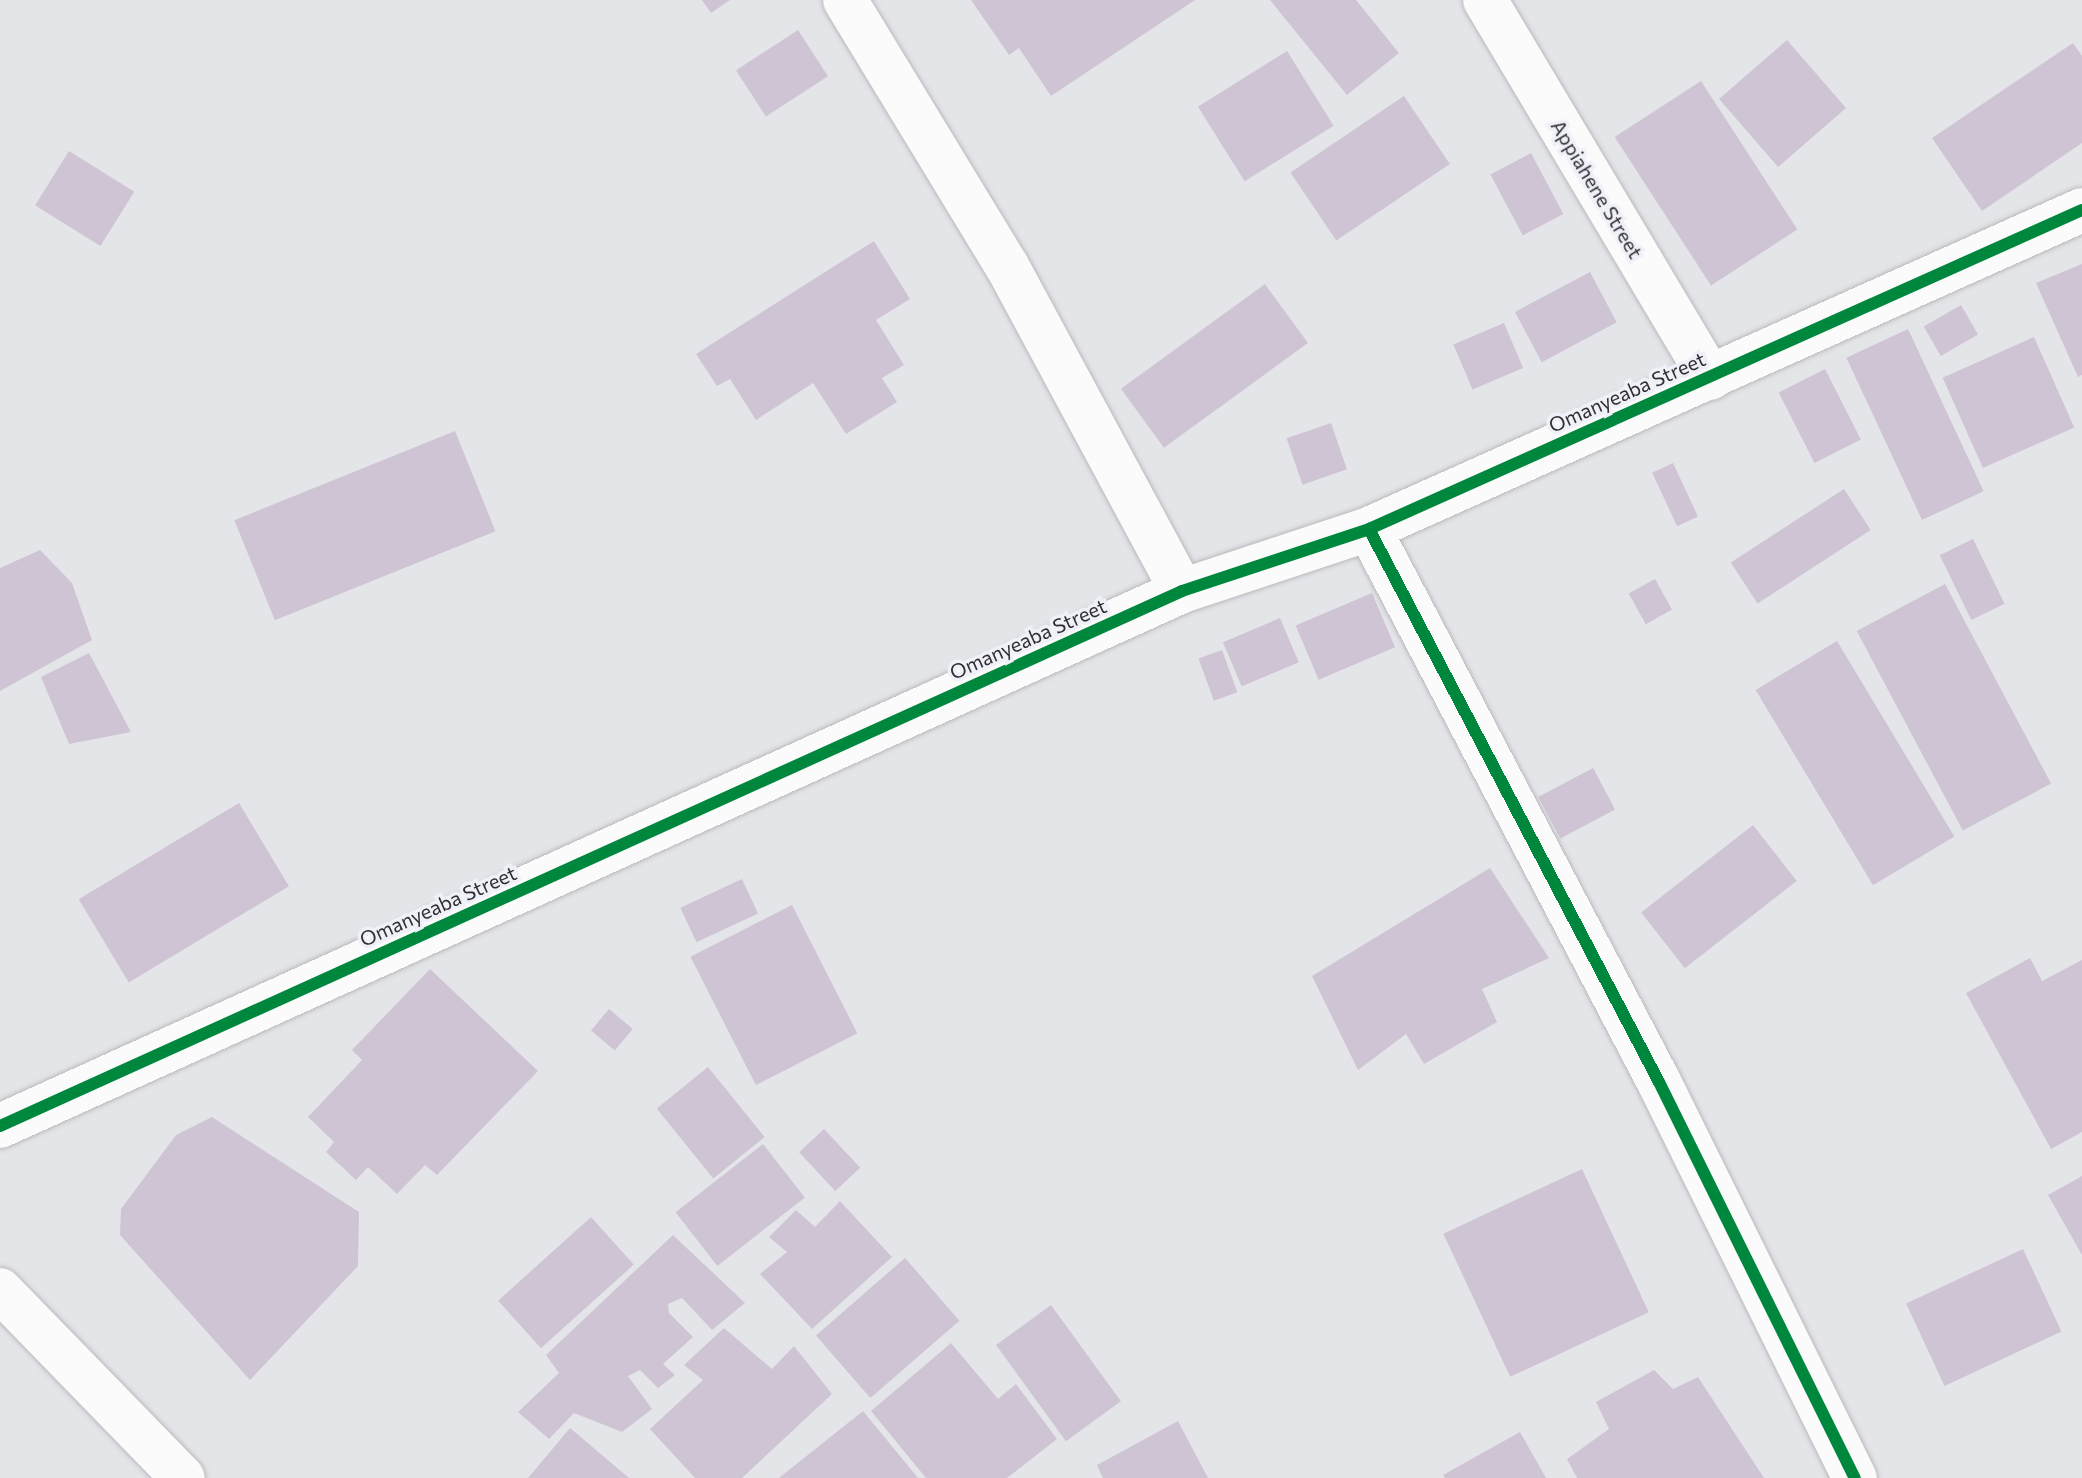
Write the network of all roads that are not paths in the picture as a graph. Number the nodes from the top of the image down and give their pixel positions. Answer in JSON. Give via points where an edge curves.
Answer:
{"nodes":[{"id":1,"x":845,"y":0,"type":"edge"},
{"id":2,"x":1485,"y":0,"type":"edge"},
{"id":3,"x":2082,"y":210,"type":"edge"},
{"id":4,"x":1710,"y":378,"type":"junction"},
{"id":5,"x":1369,"y":529,"type":"junction"},
{"id":6,"x":1182,"y":591,"type":"junction"},
{"id":7,"x":0,"y":1126,"type":"edge"},
{"id":8,"x":0,"y":1290,"type":"edge"},
{"id":9,"x":183,"y":1478,"type":"edge"},
{"id":10,"x":1855,"y":1478,"type":"edge"}],
"edges":[{"from":1,"to":6,"type":"street","via":[[1015,280]]},
{"from":2,"to":4,"type":"street","name":"Appiahene Street"},
{"from":3,"to":4,"type":"street","name":"Omanyeaba Street"},
{"from":4,"to":5,"type":"street","name":"Omanyeaba Street"},
{"from":5,"to":6,"type":"street","name":"Omanyeaba Street"},
{"from":5,"to":10,"type":"street","via":[[1659,1082]]},
{"from":6,"to":7,"type":"street","name":"Omanyeaba Street"},
{"from":8,"to":9,"type":"street"}]}
